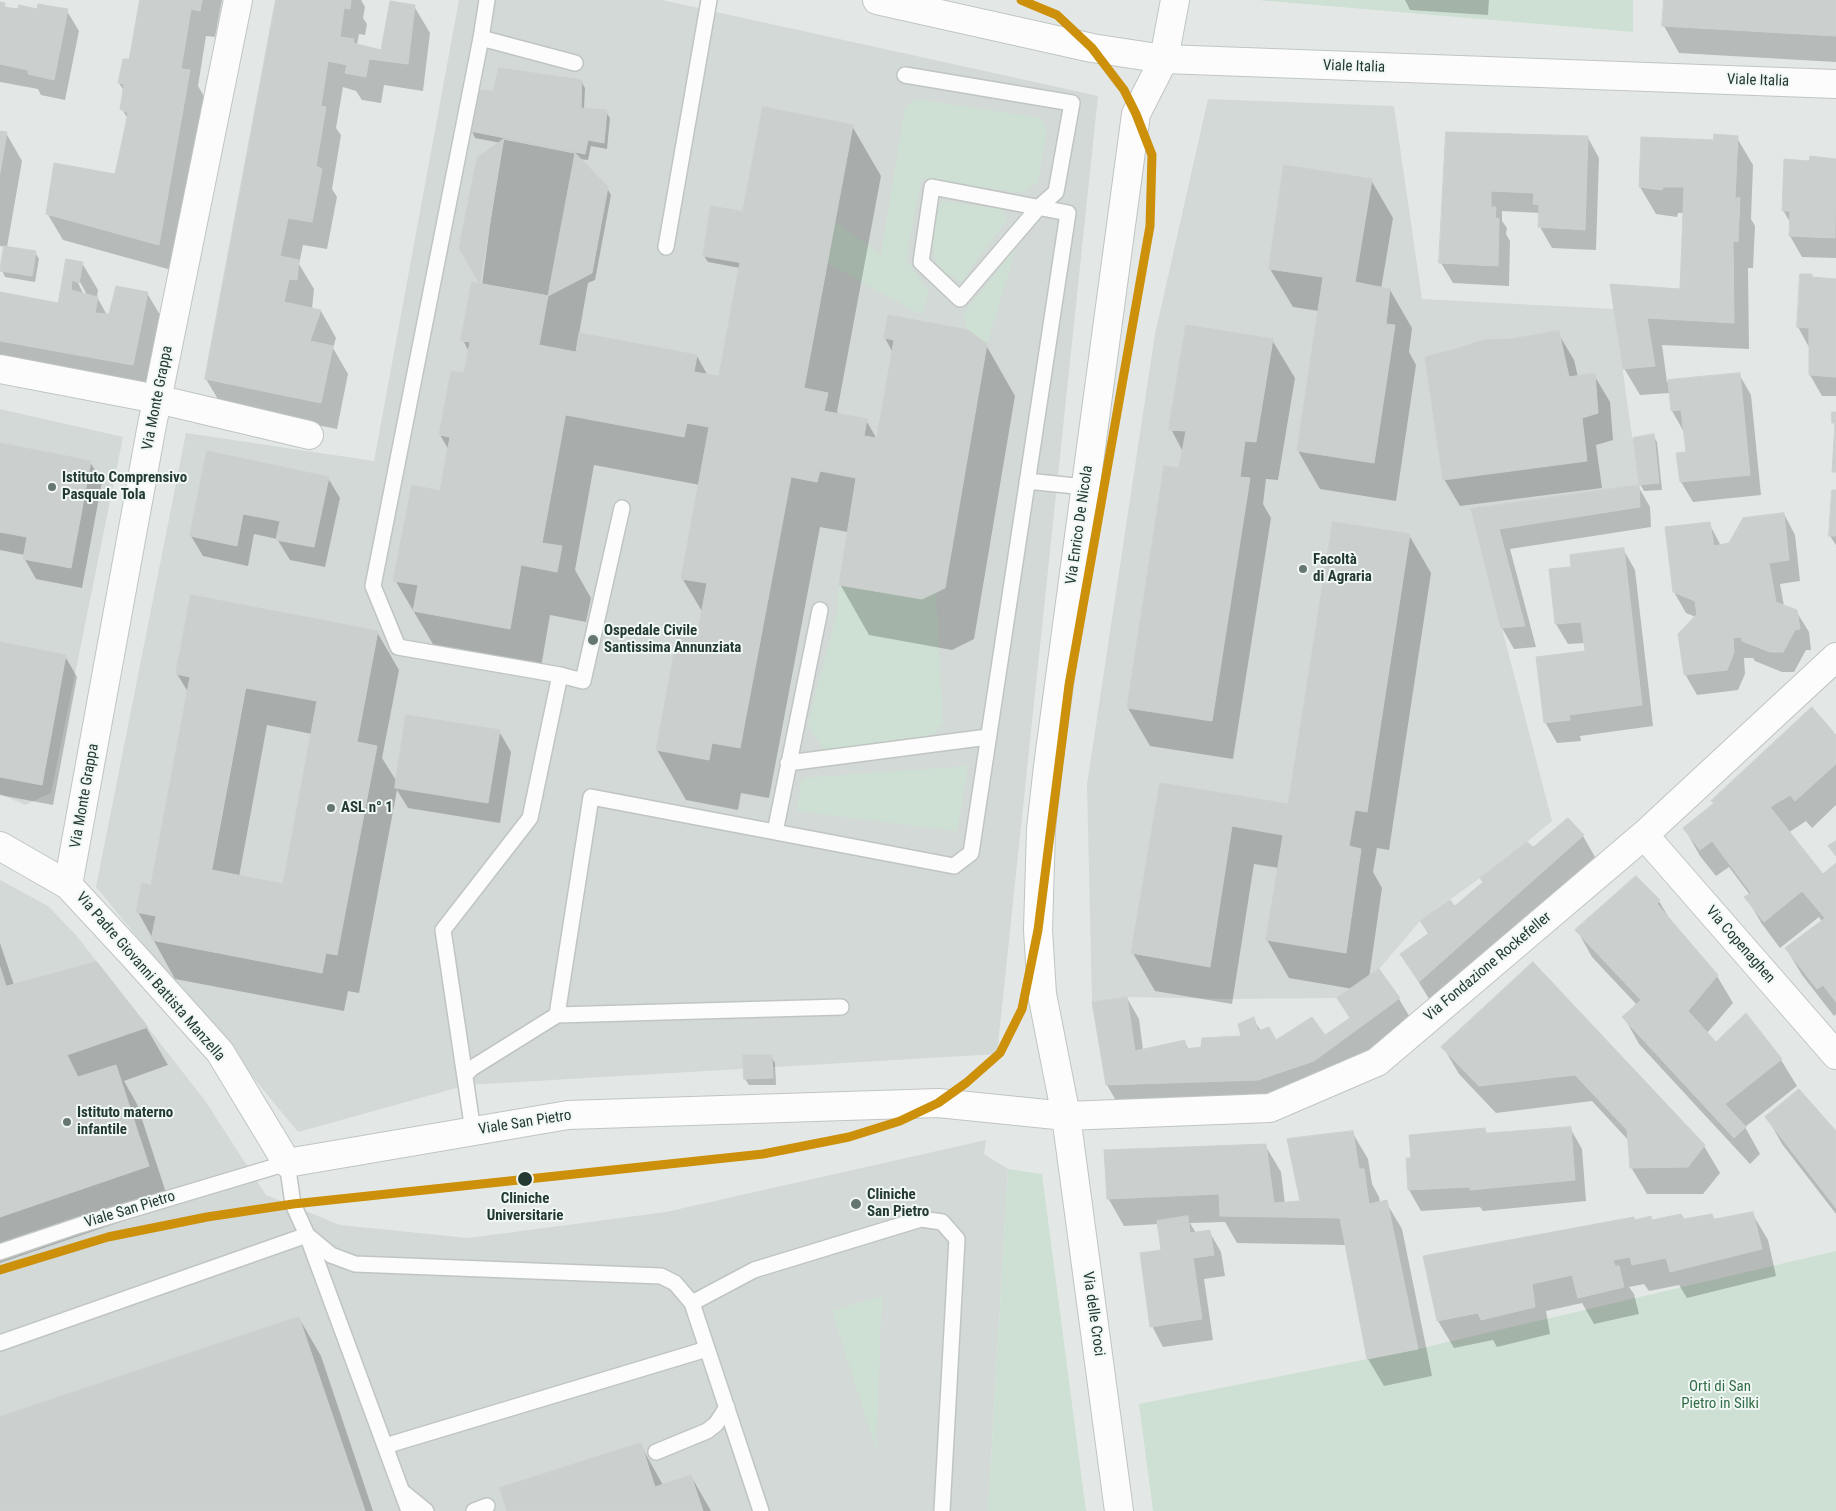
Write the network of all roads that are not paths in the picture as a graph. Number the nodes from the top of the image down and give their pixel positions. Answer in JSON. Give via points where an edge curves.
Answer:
{"nodes":[{"id":1,"x":238,"y":0,"type":"edge"},
{"id":2,"x":487,"y":0,"type":"edge"},
{"id":3,"x":709,"y":0,"type":"edge"},
{"id":4,"x":877,"y":0,"type":"edge"},
{"id":5,"x":1175,"y":0,"type":"edge"},
{"id":6,"x":481,"y":38,"type":"junction"},
{"id":7,"x":1164,"y":59,"type":"junction"},
{"id":8,"x":575,"y":62,"type":"dead end"},
{"id":9,"x":905,"y":75,"type":"dead end"},
{"id":10,"x":1836,"y":84,"type":"edge"},
{"id":11,"x":1040,"y":207,"type":"junction"},
{"id":12,"x":666,"y":247,"type":"dead end"},
{"id":13,"x":0,"y":369,"type":"edge"},
{"id":14,"x":158,"y":399,"type":"junction"},
{"id":15,"x":309,"y":435,"type":"dead end"},
{"id":16,"x":1027,"y":481,"type":"junction"},
{"id":17,"x":1085,"y":487,"type":"junction"},
{"id":18,"x":622,"y":508,"type":"dead end"},
{"id":19,"x":820,"y":610,"type":"dead end"},
{"id":20,"x":1836,"y":656,"type":"edge"},
{"id":21,"x":560,"y":675,"type":"junction"},
{"id":22,"x":988,"y":737,"type":"junction"},
{"id":23,"x":788,"y":763,"type":"junction"},
{"id":24,"x":775,"y":832,"type":"junction"},
{"id":25,"x":1644,"y":835,"type":"junction"},
{"id":26,"x":0,"y":846,"type":"edge"},
{"id":27,"x":68,"y":885,"type":"junction"},
{"id":28,"x":841,"y":1007,"type":"dead end"},
{"id":29,"x":557,"y":1015,"type":"junction"},
{"id":30,"x":1836,"y":1055,"type":"edge"},
{"id":31,"x":465,"y":1075,"type":"junction"},
{"id":32,"x":1066,"y":1116,"type":"junction"},
{"id":33,"x":473,"y":1131,"type":"junction"},
{"id":34,"x":287,"y":1163,"type":"junction"},
{"id":35,"x":307,"y":1235,"type":"junction"},
{"id":36,"x":0,"y":1252,"type":"edge"},
{"id":37,"x":692,"y":1303,"type":"junction"},
{"id":38,"x":0,"y":1343,"type":"edge"},
{"id":39,"x":707,"y":1349,"type":"junction"},
{"id":40,"x":727,"y":1407,"type":"junction"},
{"id":41,"x":385,"y":1446,"type":"junction"},
{"id":42,"x":656,"y":1452,"type":"dead end"},
{"id":43,"x":402,"y":1492,"type":"junction"},
{"id":44,"x":409,"y":1511,"type":"edge"},
{"id":45,"x":426,"y":1511,"type":"edge"},
{"id":46,"x":761,"y":1511,"type":"edge"},
{"id":47,"x":942,"y":1511,"type":"edge"},
{"id":48,"x":1119,"y":1511,"type":"edge"}],
"edges":[{"from":1,"to":14,"type":"street","name":"Via Monte Grappa"},
{"from":2,"to":6,"type":"lane"},
{"from":3,"to":12,"type":"lane"},
{"from":4,"to":7,"type":"street","name":"Viale Italia","via":[[1092,48]]},
{"from":5,"to":7,"type":"street","name":"Via Enrico De Nicola"},
{"from":6,"to":8,"type":"lane"},
{"from":6,"to":21,"type":"lane","via":[[373,586],[398,647]]},
{"from":7,"to":10,"type":"street","name":"Viale Italia"},
{"from":7,"to":17,"type":"street","name":"Via Enrico De Nicola","via":[[1136,114]]},
{"from":9,"to":11,"type":"lane","via":[[1072,103],[1056,192]]},
{"from":11,"to":11,"type":"lane","via":[[960,299],[921,262],[932,187]]},
{"from":11,"to":16,"type":"lane","via":[[1068,213]]},
{"from":13,"to":14,"type":"street"},
{"from":14,"to":15,"type":"street"},
{"from":14,"to":27,"type":"street","name":"Via Monte Grappa"},
{"from":16,"to":17,"type":"lane"},
{"from":16,"to":22,"type":"lane"},
{"from":17,"to":32,"type":"street","name":"Via Enrico De Nicola","via":[[1044,802],[1038,930],[1042,994]]},
{"from":18,"to":21,"type":"lane","via":[[583,681]]},
{"from":19,"to":23,"type":"lane"},
{"from":20,"to":25,"type":"street","name":"Via Fondazione Rockefeller"},
{"from":21,"to":31,"type":"lane","via":[[530,818],[443,930]]},
{"from":22,"to":23,"type":"lane"},
{"from":22,"to":24,"type":"lane","via":[[971,853],[954,866]]},
{"from":23,"to":24,"type":"lane"},
{"from":24,"to":29,"type":"lane","via":[[591,797]]},
{"from":25,"to":30,"type":"street","name":"Via Copenaghen"},
{"from":25,"to":32,"type":"street","name":"Via Fondazione Rockefeller","via":[[1377,1062],[1270,1108]]},
{"from":26,"to":27,"type":"street","name":"Via Padre Giovanni Battista Manzella"},
{"from":27,"to":34,"type":"street","name":"Via Padre Giovanni Battista Manzella","via":[[220,1052]]},
{"from":28,"to":29,"type":"lane"},
{"from":29,"to":31,"type":"lane"},
{"from":31,"to":33,"type":"lane"},
{"from":32,"to":33,"type":"street","name":"Viale San Pietro","via":[[938,1103],[568,1115]]},
{"from":32,"to":48,"type":"street","name":"Via delle Croci"},
{"from":33,"to":34,"type":"street","name":"Viale San Pietro"},
{"from":34,"to":35,"type":"lane","via":[[293,1204]]},
{"from":34,"to":36,"type":"lane","name":"Viale San Pietro"},
{"from":35,"to":37,"type":"lane","via":[[331,1255],[356,1264],[661,1276],[675,1283]]},
{"from":35,"to":38,"type":"lane"},
{"from":35,"to":41,"type":"lane"},
{"from":37,"to":39,"type":"lane"},
{"from":37,"to":47,"type":"lane","via":[[754,1270],[921,1219],[942,1222],[957,1240]]},
{"from":39,"to":40,"type":"lane"},
{"from":39,"to":41,"type":"lane"},
{"from":40,"to":42,"type":"lane","via":[[707,1432]]},
{"from":40,"to":46,"type":"lane"},
{"from":41,"to":43,"type":"lane"},
{"from":43,"to":44,"type":"lane"},
{"from":43,"to":45,"type":"lane"}]}
